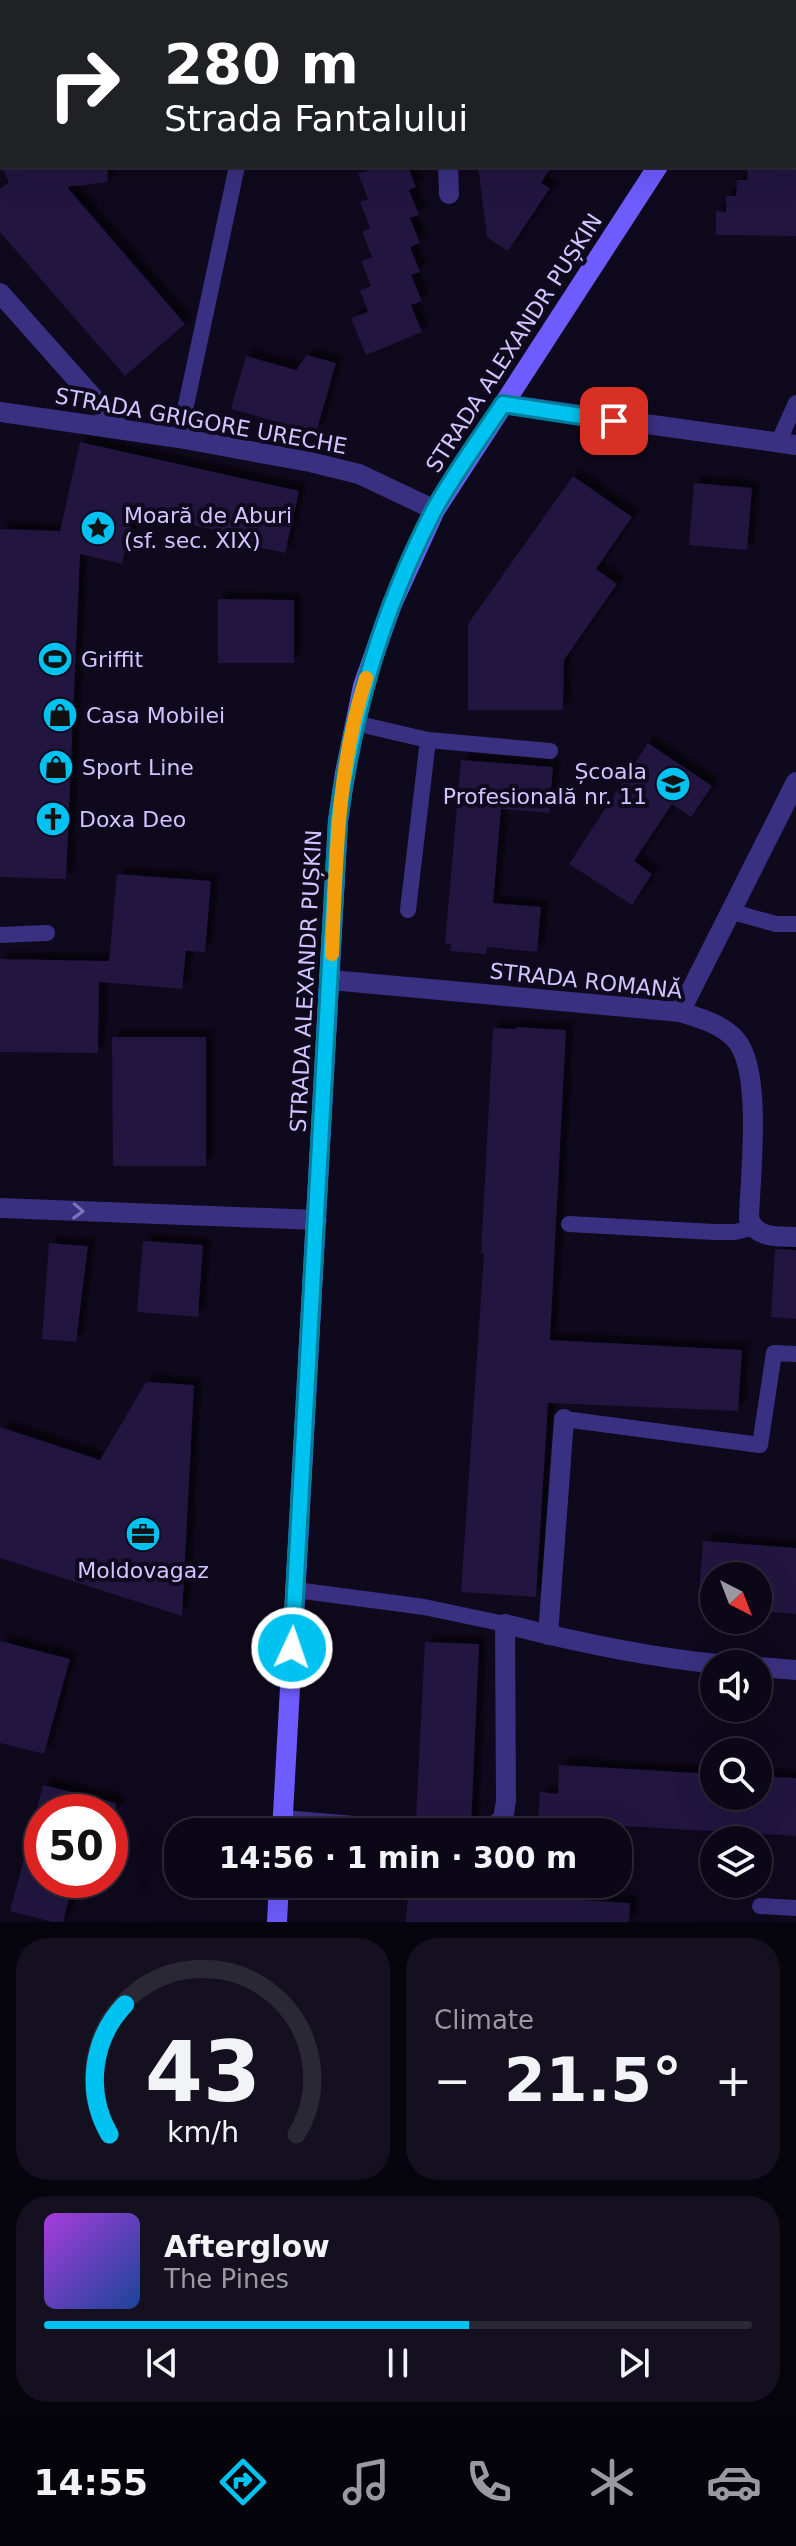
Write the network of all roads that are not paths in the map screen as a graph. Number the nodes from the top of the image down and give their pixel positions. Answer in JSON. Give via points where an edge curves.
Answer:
{"nodes":[{"id":1,"x":237,"y":168,"type":"edge"},
{"id":2,"x":448,"y":168,"type":"edge"},
{"id":3,"x":657,"y":168,"type":"edge"},
{"id":4,"x":449,"y":194,"type":"dead end"},
{"id":5,"x":0,"y":293,"type":"edge"},
{"id":6,"x":796,"y":403,"type":"edge"},
{"id":7,"x":503,"y":404,"type":"junction"},
{"id":8,"x":0,"y":412,"type":"edge"},
{"id":9,"x":121,"y":429,"type":"junction"},
{"id":10,"x":179,"y":438,"type":"junction"},
{"id":11,"x":787,"y":443,"type":"edge"},
{"id":12,"x":435,"y":510,"type":"junction"},
{"id":13,"x":355,"y":723,"type":"junction"},
{"id":14,"x":428,"y":740,"type":"junction"},
{"id":15,"x":550,"y":751,"type":"dead end"},
{"id":16,"x":796,"y":782,"type":"edge"},
{"id":17,"x":408,"y":910,"type":"dead end"},
{"id":18,"x":729,"y":911,"type":"junction"},
{"id":19,"x":796,"y":924,"type":"edge"},
{"id":20,"x":47,"y":933,"type":"dead end"},
{"id":21,"x":0,"y":935,"type":"edge"},
{"id":22,"x":331,"y":980,"type":"junction"},
{"id":23,"x":680,"y":1012,"type":"junction"},
{"id":24,"x":0,"y":1208,"type":"edge"},
{"id":25,"x":317,"y":1220,"type":"junction"},
{"id":26,"x":569,"y":1224,"type":"dead end"},
{"id":27,"x":752,"y":1228,"type":"junction"},
{"id":28,"x":796,"y":1237,"type":"edge"},
{"id":29,"x":796,"y":1354,"type":"edge"},
{"id":30,"x":564,"y":1419,"type":"joint"},
{"id":31,"x":296,"y":1590,"type":"junction"},
{"id":32,"x":505,"y":1624,"type":"junction"},
{"id":33,"x":548,"y":1635,"type":"junction"},
{"id":34,"x":700,"y":1662,"type":"edge"},
{"id":35,"x":772,"y":1668,"type":"edge"},
{"id":36,"x":796,"y":1670,"type":"edge"},
{"id":37,"x":282,"y":1818,"type":"edge"},
{"id":38,"x":503,"y":1818,"type":"edge"},
{"id":39,"x":278,"y":1898,"type":"edge"},
{"id":40,"x":760,"y":1906,"type":"dead end"},
{"id":41,"x":796,"y":1908,"type":"edge"},
{"id":42,"x":277,"y":1922,"type":"edge"}],
"edges":[{"from":1,"to":10,"type":"lane"},
{"from":2,"to":4,"type":"street"},
{"from":3,"to":7,"type":"main road","name":"STRADA ALEXANDR PUȘKIN"},
{"from":5,"to":9,"type":"street"},
{"from":6,"to":11,"type":"lane"},
{"from":7,"to":11,"type":"street"},
{"from":7,"to":12,"type":"main road","name":"STRADA ALEXANDR PUȘKIN"},
{"from":8,"to":9,"type":"street","name":"STRADA GRIGORE URECHE"},
{"from":9,"to":10,"type":"street","name":"STRADA GRIGORE URECHE"},
{"from":10,"to":12,"type":"street","name":"STRADA GRIGORE URECHE","via":[[359,474]]},
{"from":12,"to":13,"type":"main road","name":"STRADA ALEXANDR PUȘKIN","via":[[375,647]]},
{"from":13,"to":14,"type":"lane"},
{"from":13,"to":22,"type":"main road","name":"STRADA ALEXANDR PUȘKIN","via":[[338,821]]},
{"from":14,"to":15,"type":"lane"},
{"from":14,"to":17,"type":"lane"},
{"from":16,"to":18,"type":"street"},
{"from":18,"to":19,"type":"lane"},
{"from":18,"to":23,"type":"street"},
{"from":20,"to":21,"type":"lane"},
{"from":22,"to":23,"type":"street","name":"STRADA ROMANĂ"},
{"from":22,"to":25,"type":"main road","name":"STRADA ALEXANDR PUȘKIN"},
{"from":23,"to":27,"type":"street","name":"STRADA ROMANĂ","via":[[725,1030],[745,1053],[753,1085]]},
{"from":24,"to":25,"type":"street","one_way":true},
{"from":25,"to":31,"type":"main road","name":"STRADA ALEXANDR PUȘKIN"},
{"from":26,"to":27,"type":"lane","via":[[714,1232]]},
{"from":27,"to":28,"type":"street"},
{"from":29,"to":30,"type":"lane","via":[[774,1353],[760,1445]]},
{"from":30,"to":33,"type":"street"},
{"from":31,"to":32,"type":"lane"},
{"from":31,"to":37,"type":"main road","name":"STRADA ALEXANDR PUȘKIN"},
{"from":32,"to":33,"type":"street"},
{"from":32,"to":38,"type":"street"},
{"from":33,"to":34,"type":"street"},
{"from":35,"to":36,"type":"street"},
{"from":39,"to":42,"type":"main road"},
{"from":40,"to":41,"type":"lane"}]}
